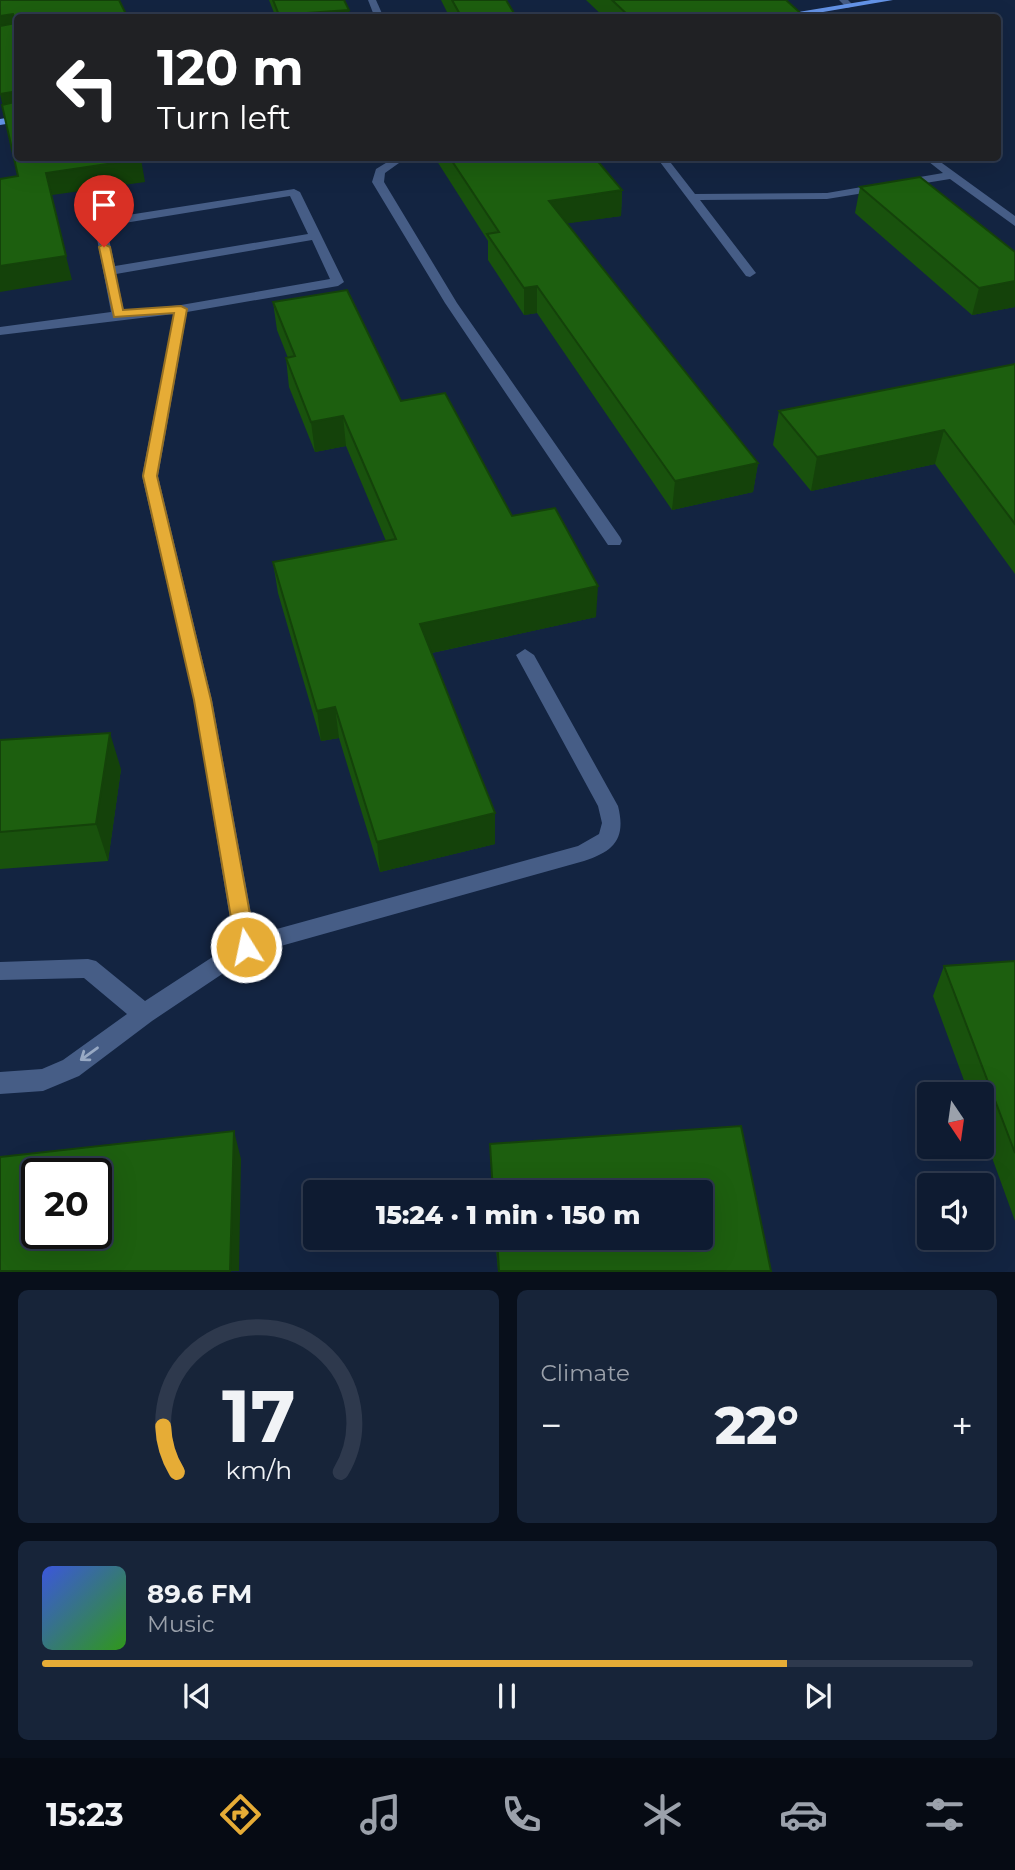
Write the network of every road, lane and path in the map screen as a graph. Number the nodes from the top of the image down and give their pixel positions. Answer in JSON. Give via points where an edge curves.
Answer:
{"nodes":[{"id":1,"x":889,"y":0,"type":"edge"},
{"id":2,"x":847,"y":3,"type":"edge"},
{"id":3,"x":788,"y":14,"type":"edge"},
{"id":4,"x":396,"y":161,"type":"edge"},
{"id":5,"x":664,"y":161,"type":"edge"},
{"id":6,"x":933,"y":161,"type":"edge"},
{"id":7,"x":951,"y":175,"type":"junction"},
{"id":8,"x":691,"y":197,"type":"junction"},
{"id":9,"x":1015,"y":222,"type":"edge"},
{"id":10,"x":316,"y":236,"type":"junction"},
{"id":11,"x":109,"y":271,"type":"junction"},
{"id":12,"x":750,"y":273,"type":"dead end"},
{"id":13,"x":181,"y":309,"type":"junction"},
{"id":14,"x":118,"y":314,"type":"junction"},
{"id":15,"x":0,"y":331,"type":"edge"},
{"id":16,"x":614,"y":541,"type":"dead end"},
{"id":17,"x":524,"y":655,"type":"dead end"},
{"id":18,"x":246,"y":947,"type":"junction"},
{"id":19,"x":0,"y":971,"type":"edge"},
{"id":20,"x":144,"y":1014,"type":"junction"},
{"id":21,"x":0,"y":1083,"type":"edge"}],
"edges":[{"from":1,"to":2,"type":"main road"},
{"from":2,"to":3,"type":"main road"},
{"from":4,"to":16,"type":"street","via":[[380,170],[378,182],[451,303]]},
{"from":5,"to":8,"type":"street"},
{"from":6,"to":7,"type":"street"},
{"from":7,"to":8,"type":"street","via":[[827,196]]},
{"from":7,"to":9,"type":"street"},
{"from":8,"to":12,"type":"street"},
{"from":10,"to":11,"type":"street"},
{"from":10,"to":11,"type":"street","via":[[294,192],[100,223]]},
{"from":10,"to":13,"type":"street","via":[[338,282]]},
{"from":11,"to":14,"type":"street"},
{"from":13,"to":14,"type":"street"},
{"from":13,"to":18,"type":"street","via":[[150,476],[203,700]]},
{"from":14,"to":15,"type":"street"},
{"from":17,"to":18,"type":"street","via":[[608,806],[612,823],[608,839],[584,853]]},
{"from":18,"to":20,"type":"street"},
{"from":19,"to":20,"type":"street","via":[[88,968]]},
{"from":20,"to":21,"type":"street","one_way":true,"via":[[71,1068],[43,1080]]}]}
